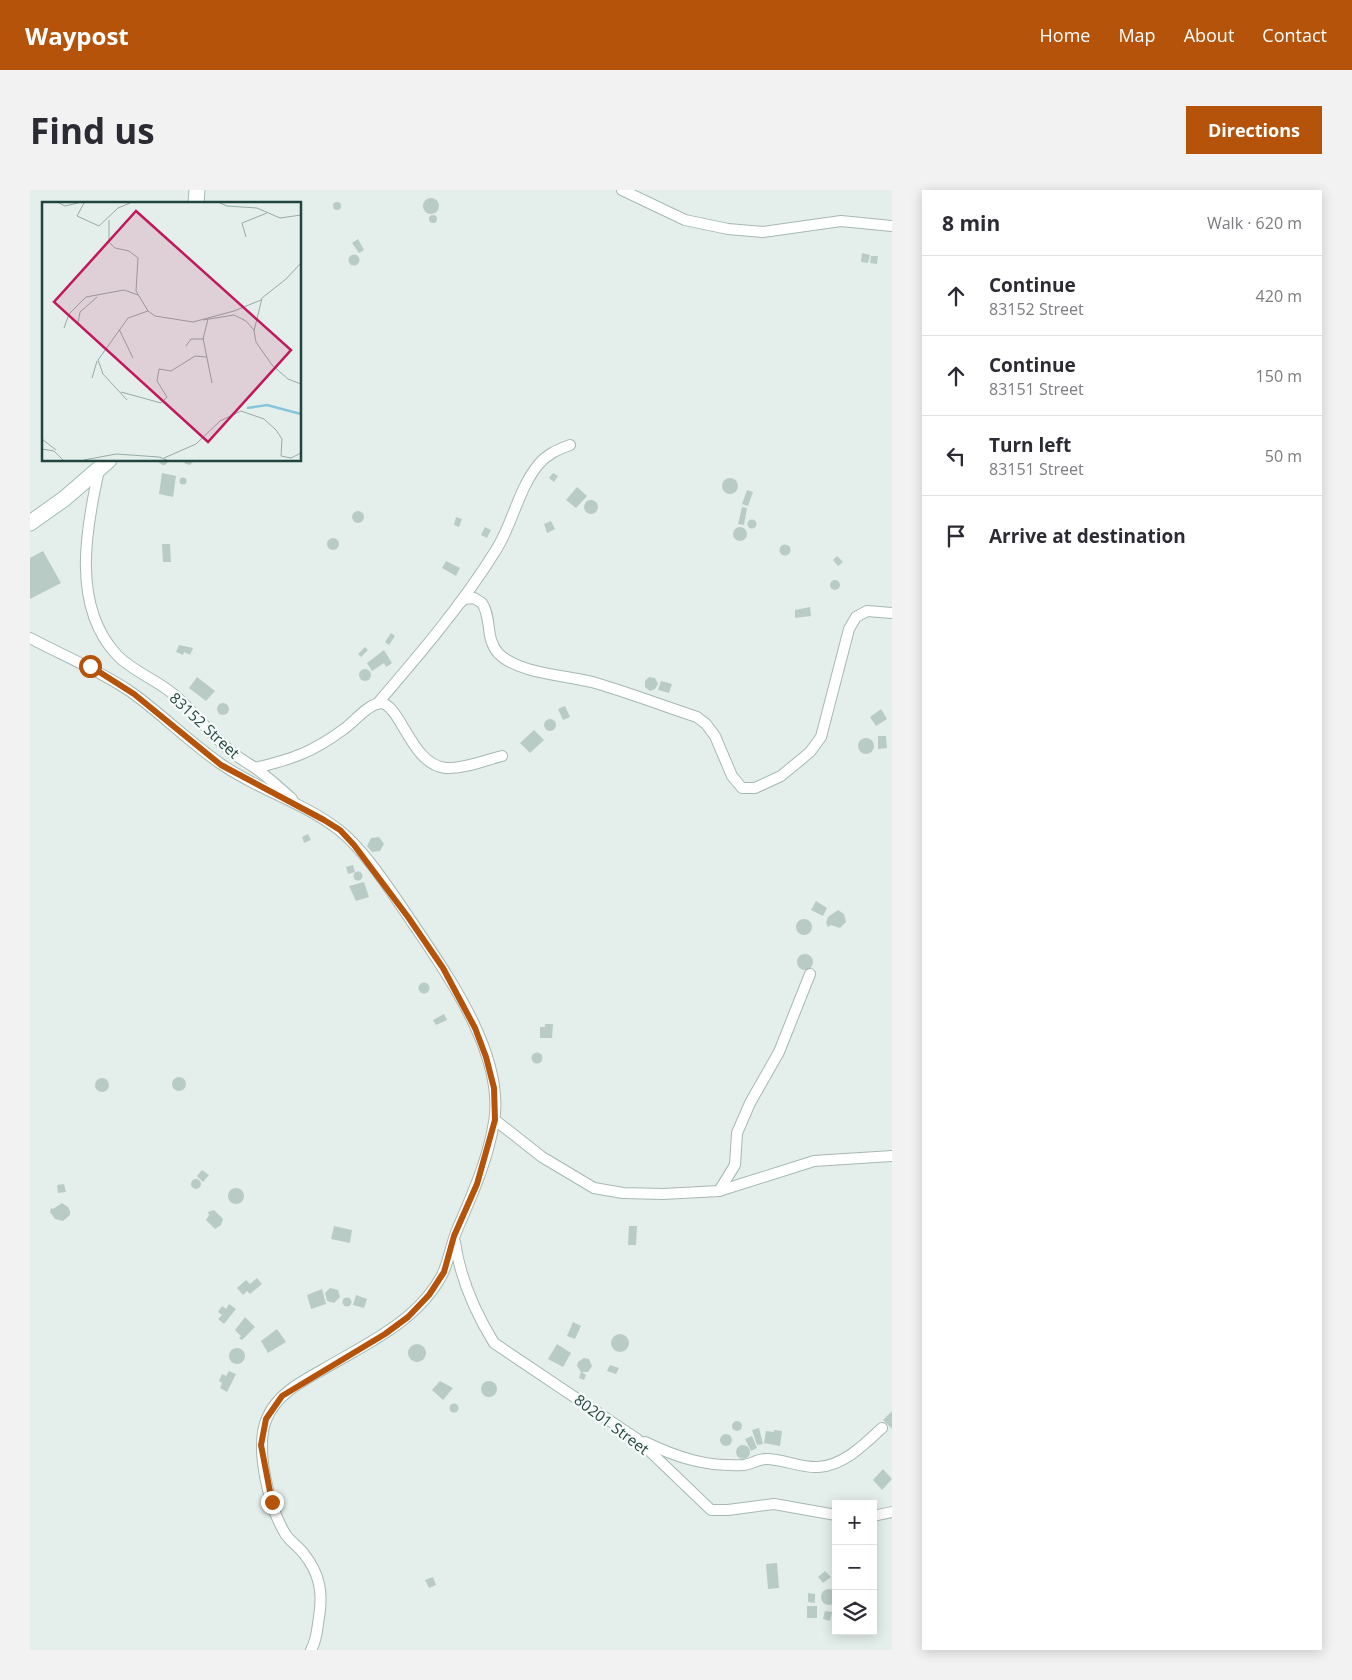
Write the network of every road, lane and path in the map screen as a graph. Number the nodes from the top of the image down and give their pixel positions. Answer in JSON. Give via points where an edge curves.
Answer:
{"nodes":[{"id":1,"x":622,"y":190,"type":"edge"},
{"id":2,"x":892,"y":226,"type":"edge"},
{"id":3,"x":570,"y":445,"type":"dead end"},
{"id":4,"x":104,"y":465,"type":"edge"},
{"id":5,"x":30,"y":523,"type":"edge"},
{"id":6,"x":460,"y":603,"type":"junction"},
{"id":7,"x":892,"y":613,"type":"edge"},
{"id":8,"x":30,"y":638,"type":"edge"},
{"id":9,"x":377,"y":704,"type":"junction"},
{"id":10,"x":502,"y":756,"type":"dead end"},
{"id":11,"x":255,"y":768,"type":"junction"},
{"id":12,"x":301,"y":807,"type":"junction"},
{"id":13,"x":810,"y":974,"type":"dead end"},
{"id":14,"x":495,"y":1120,"type":"junction"},
{"id":15,"x":892,"y":1156,"type":"edge"},
{"id":16,"x":719,"y":1191,"type":"junction"},
{"id":17,"x":454,"y":1236,"type":"junction"},
{"id":18,"x":882,"y":1428,"type":"dead end"},
{"id":19,"x":637,"y":1439,"type":"junction"},
{"id":20,"x":892,"y":1512,"type":"edge"},
{"id":21,"x":832,"y":1514,"type":"edge"},
{"id":22,"x":877,"y":1515,"type":"edge"},
{"id":23,"x":311,"y":1650,"type":"edge"}],
"edges":[{"from":1,"to":2,"type":"street","via":[[685,220],[728,229],[764,232],[841,221]]},
{"from":3,"to":6,"type":"street","via":[[551,452],[537,466],[514,508],[498,549]]},
{"from":4,"to":5,"type":"street"},
{"from":4,"to":11,"type":"street","name":"83152 Street","via":[[91,505],[85,563],[98,627],[122,659],[179,698],[231,752]]},
{"from":6,"to":7,"type":"street","via":[[474,598],[482,603],[493,645],[499,654],[512,662],[531,670],[598,684],[697,717],[715,736],[737,784],[747,789],[781,776],[816,746],[827,721],[852,622],[867,611]]},
{"from":6,"to":9,"type":"street"},
{"from":8,"to":12,"type":"street","name":"83152 Street","via":[[90,666],[145,703],[221,765]]},
{"from":9,"to":10,"type":"street","via":[[383,703],[390,708],[420,754],[437,766],[452,768]]},
{"from":9,"to":11,"type":"street","via":[[307,753]]},
{"from":11,"to":12,"type":"street","name":"83152 Street"},
{"from":12,"to":14,"type":"street","name":"83152 Street","via":[[340,830],[354,845],[443,968],[475,1028],[486,1057],[494,1088]]},
{"from":13,"to":16,"type":"street","via":[[779,1052],[750,1103],[738,1133],[735,1165]]},
{"from":14,"to":16,"type":"street","via":[[542,1157],[594,1188],[663,1194]]},
{"from":14,"to":17,"type":"street","name":"83152 Street","via":[[477,1184]]},
{"from":15,"to":16,"type":"street","via":[[814,1161]]},
{"from":17,"to":19,"type":"street","name":"80201 Street","via":[[464,1280],[480,1320],[494,1343]]},
{"from":17,"to":23,"type":"street","name":"83152 Street","via":[[444,1272],[429,1295],[408,1317],[282,1396],[266,1419],[261,1445],[272,1502],[285,1533],[304,1553],[321,1586],[316,1642]]},
{"from":18,"to":19,"type":"street","via":[[860,1450],[830,1465],[817,1467],[764,1459],[747,1464],[710,1464],[676,1457]]},
{"from":19,"to":21,"type":"street","name":"80201 Street","via":[[711,1510],[774,1504]]},
{"from":20,"to":22,"type":"street"}]}
